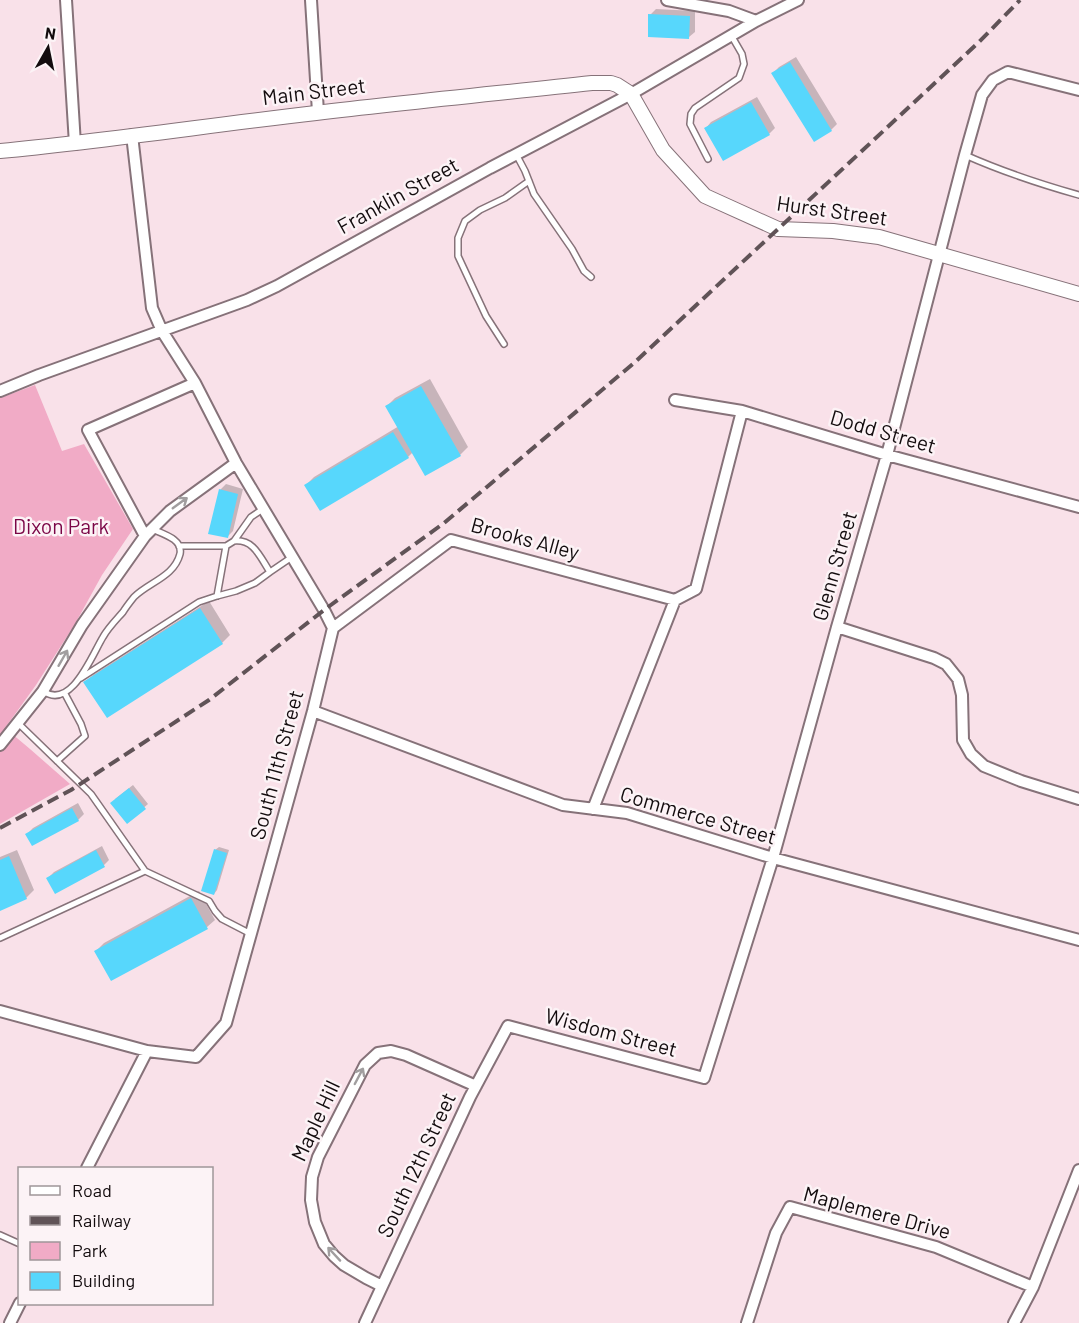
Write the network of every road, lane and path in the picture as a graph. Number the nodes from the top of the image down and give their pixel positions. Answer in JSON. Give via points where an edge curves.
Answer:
{"nodes":[{"id":1,"x":66,"y":0,"type":"edge"},
{"id":2,"x":310,"y":0,"type":"edge"},
{"id":3,"x":667,"y":0,"type":"edge"},
{"id":4,"x":798,"y":0,"type":"edge"},
{"id":5,"x":756,"y":21,"type":"junction"},
{"id":6,"x":731,"y":35,"type":"junction"},
{"id":7,"x":1079,"y":90,"type":"edge"},
{"id":8,"x":631,"y":94,"type":"junction"},
{"id":9,"x":318,"y":112,"type":"junction"},
{"id":10,"x":132,"y":135,"type":"junction"},
{"id":11,"x":75,"y":144,"type":"junction"},
{"id":12,"x":0,"y":151,"type":"edge"},
{"id":13,"x":516,"y":154,"type":"junction"},
{"id":14,"x":964,"y":155,"type":"junction"},
{"id":15,"x":708,"y":159,"type":"dead end"},
{"id":16,"x":529,"y":181,"type":"junction"},
{"id":17,"x":1079,"y":195,"type":"edge"},
{"id":18,"x":940,"y":254,"type":"junction"},
{"id":19,"x":591,"y":277,"type":"dead end"},
{"id":20,"x":1079,"y":294,"type":"edge"},
{"id":21,"x":162,"y":331,"type":"junction"},
{"id":22,"x":504,"y":344,"type":"dead end"},
{"id":23,"x":195,"y":383,"type":"junction"},
{"id":24,"x":0,"y":390,"type":"edge"},
{"id":25,"x":675,"y":400,"type":"dead end"},
{"id":26,"x":742,"y":411,"type":"junction"},
{"id":27,"x":887,"y":455,"type":"junction"},
{"id":28,"x":236,"y":463,"type":"junction"},
{"id":29,"x":1079,"y":507,"type":"edge"},
{"id":30,"x":263,"y":509,"type":"junction"},
{"id":31,"x":149,"y":532,"type":"junction"},
{"id":32,"x":234,"y":541,"type":"junction"},
{"id":33,"x":179,"y":546,"type":"junction"},
{"id":34,"x":226,"y":546,"type":"junction"},
{"id":35,"x":292,"y":557,"type":"junction"},
{"id":36,"x":270,"y":572,"type":"junction"},
{"id":37,"x":217,"y":596,"type":"junction"},
{"id":38,"x":675,"y":600,"type":"junction"},
{"id":39,"x":837,"y":627,"type":"junction"},
{"id":40,"x":333,"y":628,"type":"junction"},
{"id":41,"x":80,"y":679,"type":"junction"},
{"id":42,"x":43,"y":691,"type":"junction"},
{"id":43,"x":65,"y":694,"type":"junction"},
{"id":44,"x":313,"y":711,"type":"junction"},
{"id":45,"x":18,"y":723,"type":"junction"},
{"id":46,"x":0,"y":745,"type":"edge"},
{"id":47,"x":57,"y":761,"type":"junction"},
{"id":48,"x":1079,"y":798,"type":"edge"},
{"id":49,"x":592,"y":809,"type":"junction"},
{"id":50,"x":773,"y":858,"type":"junction"},
{"id":51,"x":145,"y":871,"type":"junction"},
{"id":52,"x":251,"y":934,"type":"junction"},
{"id":53,"x":0,"y":938,"type":"edge"},
{"id":54,"x":1079,"y":940,"type":"edge"},
{"id":55,"x":0,"y":1011,"type":"edge"},
{"id":56,"x":508,"y":1026,"type":"joint"},
{"id":57,"x":147,"y":1051,"type":"junction"},
{"id":58,"x":704,"y":1078,"type":"joint"},
{"id":59,"x":476,"y":1086,"type":"junction"},
{"id":60,"x":88,"y":1167,"type":"edge"},
{"id":61,"x":1079,"y":1170,"type":"edge"},
{"id":62,"x":0,"y":1235,"type":"edge"},
{"id":63,"x":18,"y":1243,"type":"edge"},
{"id":64,"x":382,"y":1286,"type":"junction"},
{"id":65,"x":1033,"y":1287,"type":"junction"},
{"id":66,"x":19,"y":1305,"type":"edge"},
{"id":67,"x":9,"y":1323,"type":"edge"},
{"id":68,"x":365,"y":1323,"type":"edge"},
{"id":69,"x":747,"y":1323,"type":"edge"},
{"id":70,"x":1014,"y":1323,"type":"edge"}],
"edges":[{"from":1,"to":11,"type":"street"},
{"from":2,"to":9,"type":"street"},
{"from":3,"to":5,"type":"street","via":[[729,10]]},
{"from":4,"to":5,"type":"street","name":"Franklin Street"},
{"from":5,"to":6,"type":"street","name":"Franklin Street"},
{"from":6,"to":8,"type":"street","name":"Franklin Street"},
{"from":6,"to":15,"type":"lane","via":[[744,64],[739,78],[691,114],[690,124]]},
{"from":7,"to":14,"type":"street","name":"Glenn Street","via":[[1008,72],[993,80],[982,95]]},
{"from":8,"to":9,"type":"street","name":"Main Street","via":[[611,83],[592,83]]},
{"from":8,"to":13,"type":"street","name":"Franklin Street"},
{"from":8,"to":18,"type":"street","name":"Hurst Street","via":[[663,150],[705,196],[778,229],[879,237]]},
{"from":9,"to":10,"type":"street","name":"Main Street"},
{"from":10,"to":11,"type":"street","name":"Main Street"},
{"from":10,"to":21,"type":"street","via":[[152,308]]},
{"from":11,"to":12,"type":"street","name":"Main Street"},
{"from":13,"to":16,"type":"lane"},
{"from":13,"to":21,"type":"street","name":"Franklin Street","via":[[277,286]]},
{"from":14,"to":17,"type":"lane"},
{"from":14,"to":18,"type":"street","name":"Glenn Street"},
{"from":16,"to":19,"type":"lane","via":[[548,216]]},
{"from":16,"to":22,"type":"lane","via":[[465,221],[458,238],[458,256]]},
{"from":18,"to":20,"type":"street","name":"Hurst Street"},
{"from":18,"to":27,"type":"street","name":"Glenn Street"},
{"from":21,"to":23,"type":"street"},
{"from":21,"to":24,"type":"street","name":"Franklin Street"},
{"from":23,"to":28,"type":"street"},
{"from":23,"to":31,"type":"street","via":[[88,430]]},
{"from":25,"to":26,"type":"street","name":"Dodd Street"},
{"from":26,"to":27,"type":"street","name":"Dodd Street"},
{"from":26,"to":38,"type":"street","via":[[696,589]]},
{"from":27,"to":29,"type":"street","name":"Dodd Street"},
{"from":27,"to":39,"type":"street","name":"Glenn Street"},
{"from":28,"to":30,"type":"street"},
{"from":31,"to":28,"type":"street","one_way":true,"via":[[170,511]]},
{"from":30,"to":32,"type":"lane","via":[[251,517]]},
{"from":30,"to":35,"type":"street"},
{"from":31,"to":33,"type":"lane","via":[[176,540]]},
{"from":42,"to":31,"type":"street","one_way":true,"via":[[82,625]]},
{"from":32,"to":34,"type":"lane"},
{"from":32,"to":36,"type":"lane","via":[[243,540],[254,547]]},
{"from":33,"to":34,"type":"lane"},
{"from":33,"to":41,"type":"lane","via":[[180,554],[171,571],[135,596],[104,635]]},
{"from":34,"to":37,"type":"lane"},
{"from":35,"to":36,"type":"lane"},
{"from":35,"to":40,"type":"street"},
{"from":36,"to":37,"type":"lane","via":[[255,583]]},
{"from":37,"to":41,"type":"lane","via":[[199,602]]},
{"from":38,"to":40,"type":"street","name":"Brooks Alley","via":[[451,540]]},
{"from":38,"to":49,"type":"street"},
{"from":39,"to":48,"type":"street","via":[[946,664],[958,680],[963,740],[971,754],[984,766]]},
{"from":39,"to":50,"type":"street","name":"Glenn Street"},
{"from":40,"to":44,"type":"street","name":"South 11th Street"},
{"from":41,"to":43,"type":"lane"},
{"from":42,"to":43,"type":"lane","via":[[55,696]]},
{"from":42,"to":45,"type":"street"},
{"from":43,"to":47,"type":"lane","via":[[85,736]]},
{"from":44,"to":49,"type":"street","name":"Commerce Street","via":[[563,805]]},
{"from":44,"to":52,"type":"street","name":"South 11th Street"},
{"from":45,"to":46,"type":"street"},
{"from":45,"to":47,"type":"lane"},
{"from":47,"to":51,"type":"lane","via":[[91,794]]},
{"from":49,"to":50,"type":"street","name":"Commerce Street","via":[[627,813]]},
{"from":50,"to":54,"type":"street","name":"Commerce Street"},
{"from":50,"to":58,"type":"street","name":"Glenn Street"},
{"from":51,"to":52,"type":"lane","via":[[209,901],[218,916]]},
{"from":51,"to":53,"type":"lane"},
{"from":52,"to":57,"type":"street","name":"South 11th Street","via":[[226,1023],[219,1032],[196,1057]]},
{"from":55,"to":57,"type":"street"},
{"from":56,"to":58,"type":"street","name":"Wisdom Street"},
{"from":56,"to":59,"type":"street","name":"South 12th Street"},
{"from":57,"to":60,"type":"street"},
{"from":59,"to":64,"type":"street","name":"South 12th Street"},
{"from":64,"to":59,"type":"street","name":"Maple Hill","one_way":true,"via":[[344,1265],[324,1244],[311,1200],[318,1157],[365,1065],[378,1053],[406,1055]]},
{"from":61,"to":65,"type":"street"},
{"from":62,"to":63,"type":"lane"},
{"from":64,"to":68,"type":"street","name":"South 12th Street"},
{"from":65,"to":69,"type":"street","name":"Maplemere Drive","via":[[936,1247],[790,1207],[776,1233]]},
{"from":65,"to":70,"type":"street"},
{"from":66,"to":67,"type":"street"}]}
